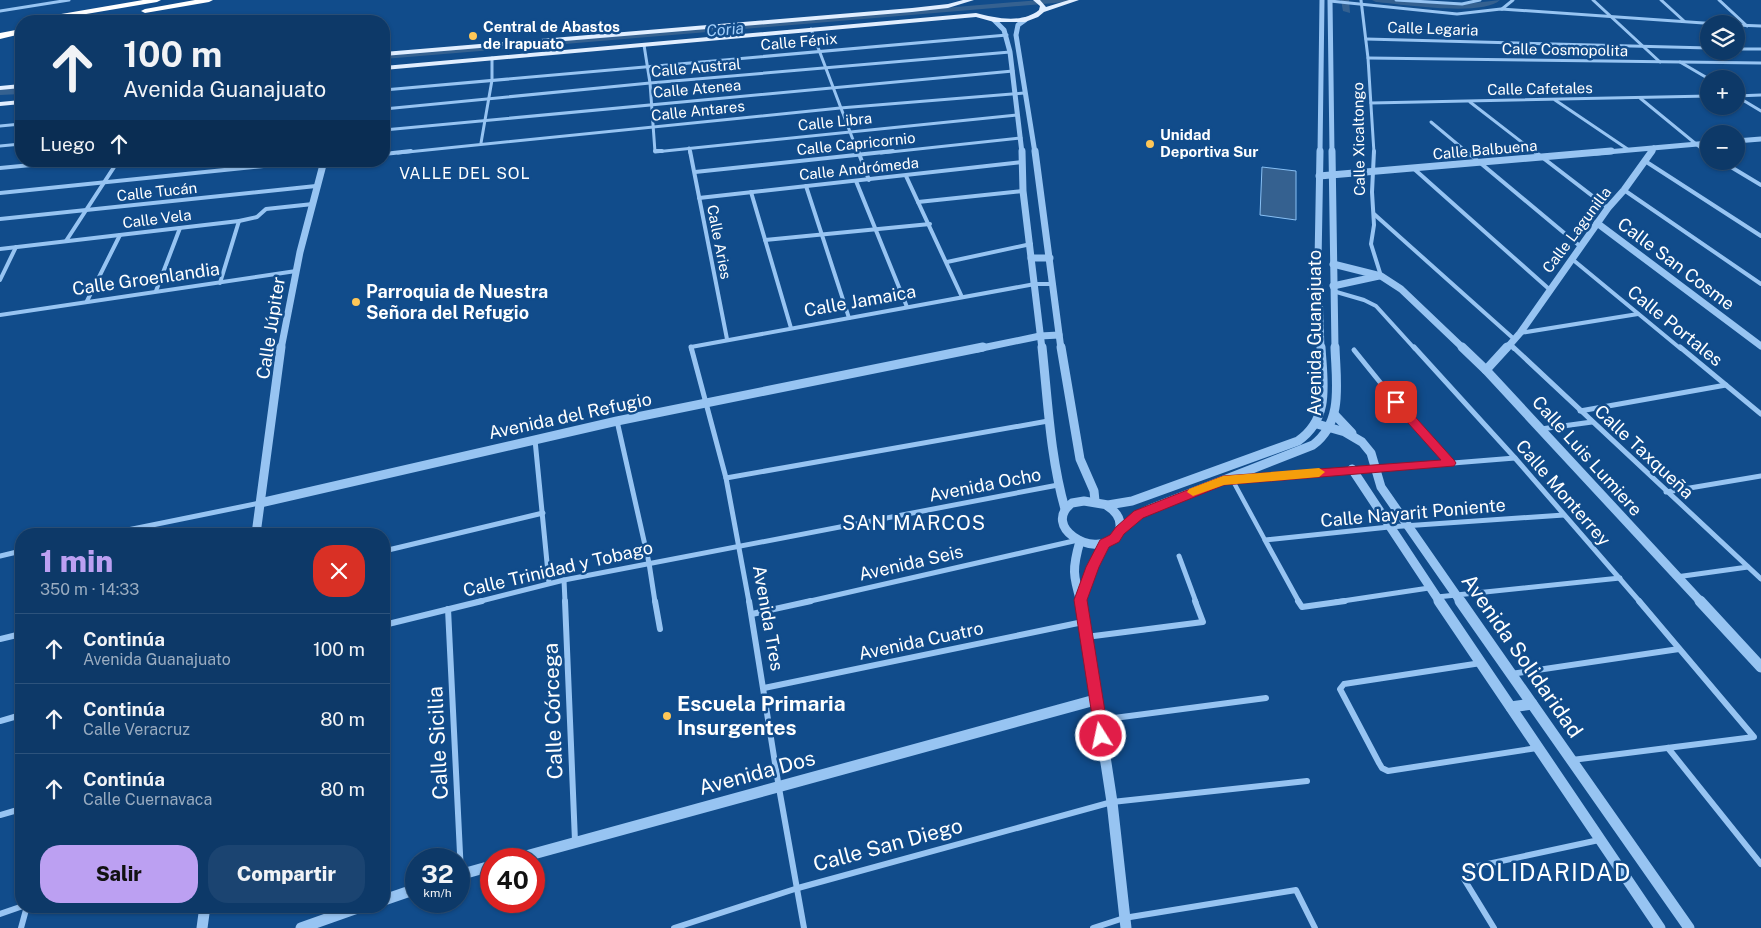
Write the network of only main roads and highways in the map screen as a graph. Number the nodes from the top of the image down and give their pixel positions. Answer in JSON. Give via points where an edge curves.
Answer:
{"nodes":[{"id":1,"x":158,"y":0,"type":"edge"},
{"id":2,"x":209,"y":0,"type":"edge"},
{"id":3,"x":1036,"y":0,"type":"edge"},
{"id":4,"x":1076,"y":0,"type":"edge"},
{"id":5,"x":971,"y":7,"type":"edge"},
{"id":6,"x":1043,"y":9,"type":"junction"},
{"id":7,"x":68,"y":15,"type":"edge"},
{"id":8,"x":120,"y":15,"type":"edge"},
{"id":9,"x":827,"y":28,"type":"junction"},
{"id":10,"x":1005,"y":32,"type":"road end"},
{"id":11,"x":15,"y":33,"type":"edge"},
{"id":12,"x":0,"y":36,"type":"edge"},
{"id":13,"x":390,"y":54,"type":"edge"},
{"id":14,"x":390,"y":67,"type":"edge"},
{"id":15,"x":15,"y":87,"type":"edge"},
{"id":16,"x":0,"y":88,"type":"edge"},
{"id":17,"x":15,"y":103,"type":"edge"},
{"id":18,"x":0,"y":104,"type":"edge"}],
"edges":[{"from":1,"to":7,"type":"highway"},
{"from":2,"to":8,"type":"highway"},
{"from":3,"to":6,"type":"main road"},
{"from":4,"to":6,"type":"main road"},
{"from":5,"to":6,"type":"main road","via":[[994,20],[1025,20]]},
{"from":5,"to":9,"type":"main road"},
{"from":5,"to":13,"type":"main road"},
{"from":9,"to":10,"type":"main road","via":[[855,30],[964,21],[985,23]]},
{"from":9,"to":14,"type":"main road"},
{"from":11,"to":12,"type":"highway"},
{"from":15,"to":16,"type":"main road"},
{"from":17,"to":18,"type":"main road"}]}
